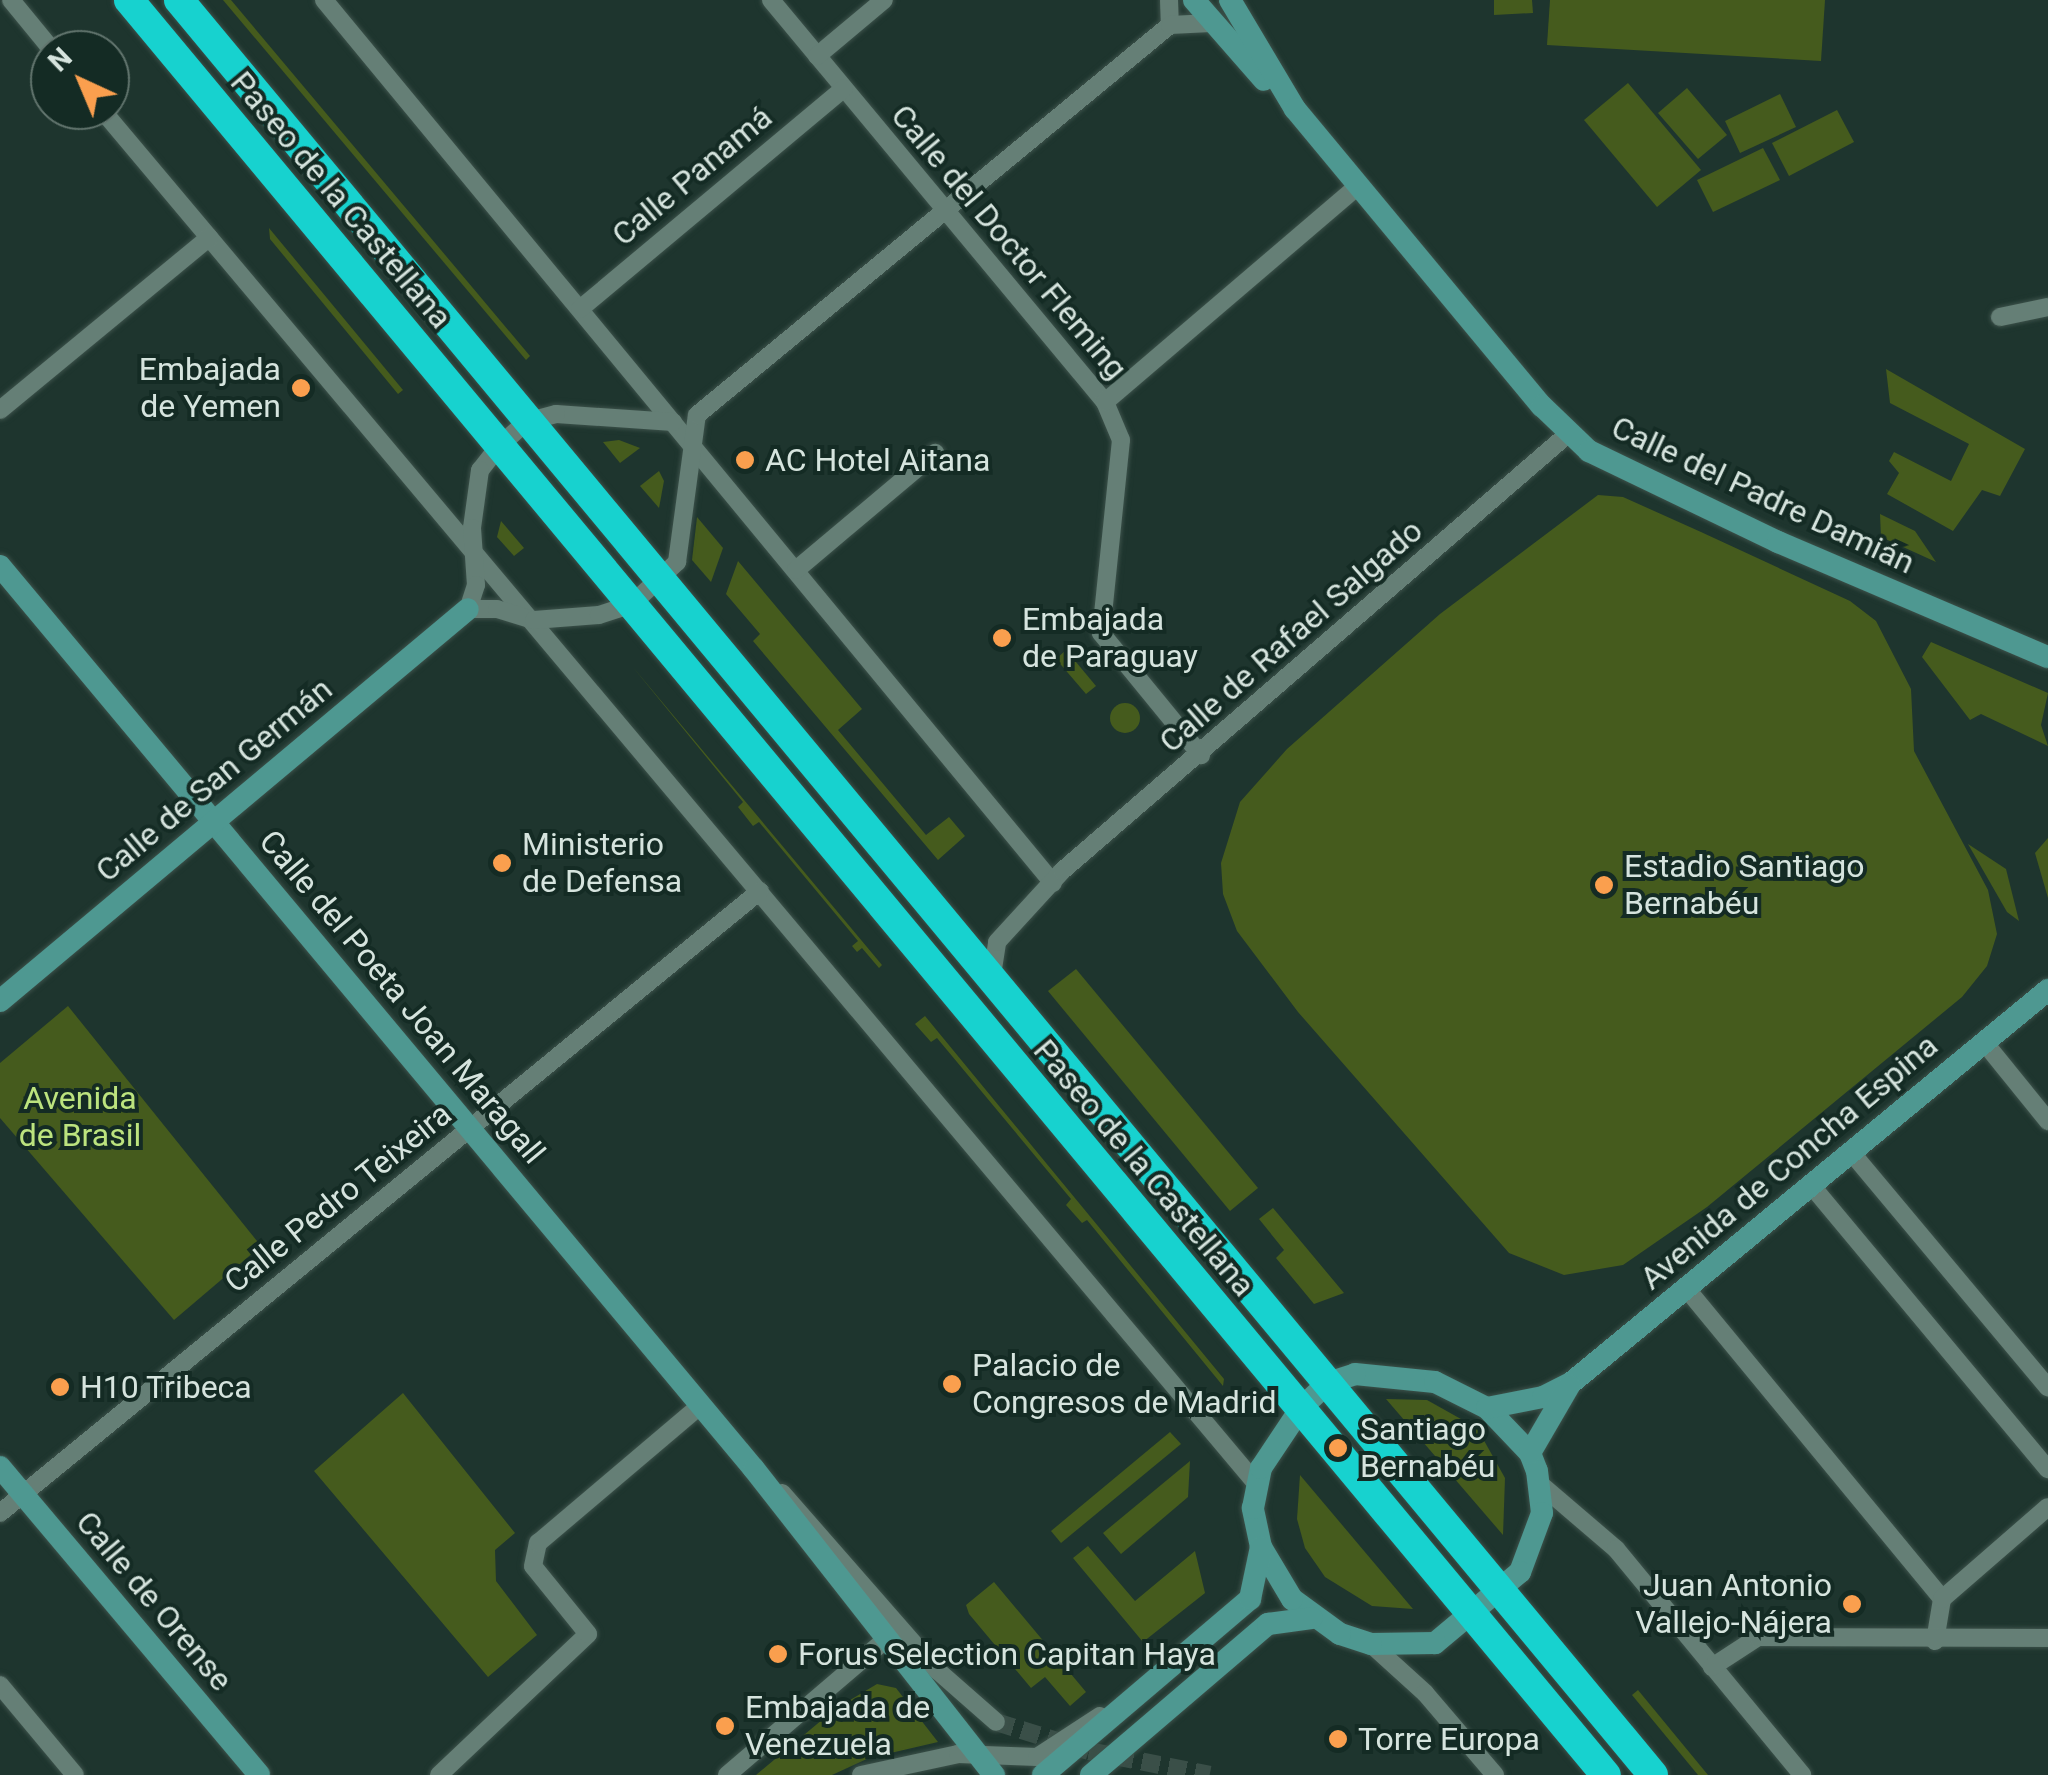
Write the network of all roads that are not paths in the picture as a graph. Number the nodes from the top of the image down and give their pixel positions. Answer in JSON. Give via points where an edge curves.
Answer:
{"nodes":[{"id":1,"x":11,"y":0,"type":"edge"},
{"id":2,"x":128,"y":0,"type":"edge"},
{"id":3,"x":179,"y":0,"type":"edge"},
{"id":4,"x":324,"y":0,"type":"edge"},
{"id":5,"x":771,"y":0,"type":"edge"},
{"id":6,"x":884,"y":0,"type":"edge"},
{"id":7,"x":1169,"y":0,"type":"edge"},
{"id":8,"x":1194,"y":0,"type":"edge"},
{"id":9,"x":1218,"y":0,"type":"edge"},
{"id":10,"x":1230,"y":0,"type":"edge"},
{"id":11,"x":1212,"y":24,"type":"junction"},
{"id":12,"x":1170,"y":25,"type":"junction"},
{"id":13,"x":36,"y":30,"type":"edge"},
{"id":14,"x":1254,"y":46,"type":"junction"},
{"id":15,"x":817,"y":56,"type":"junction"},
{"id":16,"x":844,"y":88,"type":"junction"},
{"id":17,"x":1294,"y":109,"type":"junction"},
{"id":18,"x":119,"y":130,"type":"edge"},
{"id":19,"x":1357,"y":187,"type":"junction"},
{"id":20,"x":944,"y":211,"type":"junction"},
{"id":21,"x":209,"y":238,"type":"junction"},
{"id":22,"x":2048,"y":307,"type":"edge"},
{"id":23,"x":580,"y":310,"type":"junction"},
{"id":24,"x":2000,"y":317,"type":"dead end"},
{"id":25,"x":1105,"y":402,"type":"junction"},
{"id":26,"x":0,"y":410,"type":"edge"},
{"id":27,"x":526,"y":422,"type":"junction"},
{"id":28,"x":674,"y":422,"type":"junction"},
{"id":29,"x":1568,"y":434,"type":"junction"},
{"id":30,"x":690,"y":441,"type":"junction"},
{"id":31,"x":499,"y":446,"type":"junction"},
{"id":32,"x":936,"y":453,"type":"dead end"},
{"id":33,"x":476,"y":548,"type":"junction"},
{"id":34,"x":0,"y":566,"type":"edge"},
{"id":35,"x":796,"y":570,"type":"junction"},
{"id":36,"x":662,"y":578,"type":"junction"},
{"id":37,"x":632,"y":604,"type":"junction"},
{"id":38,"x":468,"y":609,"type":"junction"},
{"id":39,"x":534,"y":620,"type":"junction"},
{"id":40,"x":2048,"y":658,"type":"edge"},
{"id":41,"x":1201,"y":755,"type":"junction"},
{"id":42,"x":214,"y":823,"type":"junction"},
{"id":43,"x":1054,"y":883,"type":"junction"},
{"id":44,"x":760,"y":891,"type":"junction"},
{"id":45,"x":992,"y":975,"type":"junction"},
{"id":46,"x":2048,"y":990,"type":"edge"},
{"id":47,"x":0,"y":1001,"type":"edge"},
{"id":48,"x":1984,"y":1042,"type":"junction"},
{"id":49,"x":2048,"y":1120,"type":"edge"},
{"id":50,"x":470,"y":1129,"type":"junction"},
{"id":51,"x":1852,"y":1152,"type":"junction"},
{"id":52,"x":1811,"y":1185,"type":"junction"},
{"id":53,"x":1686,"y":1288,"type":"junction"},
{"id":54,"x":1328,"y":1384,"type":"junction"},
{"id":55,"x":1571,"y":1384,"type":"junction"},
{"id":56,"x":2048,"y":1388,"type":"edge"},
{"id":57,"x":701,"y":1405,"type":"junction"},
{"id":58,"x":1301,"y":1408,"type":"junction"},
{"id":59,"x":1487,"y":1408,"type":"junction"},
{"id":60,"x":1530,"y":1453,"type":"junction"},
{"id":61,"x":0,"y":1468,"type":"edge"},
{"id":62,"x":754,"y":1469,"type":"junction"},
{"id":63,"x":2048,"y":1469,"type":"edge"},
{"id":64,"x":1254,"y":1481,"type":"junction"},
{"id":65,"x":1540,"y":1484,"type":"junction"},
{"id":66,"x":22,"y":1494,"type":"junction"},
{"id":67,"x":2048,"y":1507,"type":"edge"},
{"id":68,"x":0,"y":1513,"type":"edge"},
{"id":69,"x":1261,"y":1548,"type":"junction"},
{"id":70,"x":1501,"y":1592,"type":"junction"},
{"id":71,"x":1942,"y":1599,"type":"junction"},
{"id":72,"x":1475,"y":1615,"type":"junction"},
{"id":73,"x":1312,"y":1618,"type":"junction"},
{"id":74,"x":2048,"y":1638,"type":"edge"},
{"id":75,"x":885,"y":1640,"type":"junction"},
{"id":76,"x":1935,"y":1641,"type":"junction"},
{"id":77,"x":1370,"y":1644,"type":"junction"},
{"id":78,"x":1712,"y":1667,"type":"junction"},
{"id":79,"x":0,"y":1685,"type":"edge"},
{"id":80,"x":1126,"y":1701,"type":"junction"},
{"id":81,"x":996,"y":1722,"type":"tunnel mouth"},
{"id":82,"x":977,"y":1754,"type":"junction"},
{"id":83,"x":75,"y":1775,"type":"edge"},
{"id":84,"x":257,"y":1775,"type":"edge"},
{"id":85,"x":439,"y":1775,"type":"edge"},
{"id":86,"x":727,"y":1775,"type":"edge"},
{"id":87,"x":860,"y":1775,"type":"edge"},
{"id":88,"x":994,"y":1775,"type":"edge"},
{"id":89,"x":1044,"y":1775,"type":"edge"},
{"id":90,"x":1091,"y":1775,"type":"edge"},
{"id":91,"x":1495,"y":1775,"type":"edge"},
{"id":92,"x":1606,"y":1775,"type":"edge"},
{"id":93,"x":1653,"y":1775,"type":"edge"},
{"id":94,"x":1802,"y":1775,"type":"edge"}],
"edges":[{"from":1,"to":13,"type":"street"},
{"from":2,"to":31,"type":"highway","name":"Paseo de la Castellana"},
{"from":3,"to":27,"type":"highway","name":"Paseo de la Castellana"},
{"from":4,"to":23,"type":"street"},
{"from":5,"to":15,"type":"street","name":"Calle del Doctor Fleming"},
{"from":6,"to":15,"type":"street"},
{"from":7,"to":12,"type":"street"},
{"from":8,"to":11,"type":"street","name":"Calle del Padre Damián"},
{"from":9,"to":14,"type":"street","name":"Calle del Padre Damián"},
{"from":10,"to":14,"type":"street","name":"Calle del Padre Damián"},
{"from":11,"to":12,"type":"street"},
{"from":11,"to":17,"type":"street","name":"Calle del Padre Damián"},
{"from":12,"to":20,"type":"street"},
{"from":14,"to":17,"type":"street","name":"Calle del Padre Damián"},
{"from":15,"to":16,"type":"street","name":"Calle del Doctor Fleming"},
{"from":16,"to":20,"type":"street","name":"Calle del Doctor Fleming"},
{"from":16,"to":23,"type":"street","name":"Calle Panamá"},
{"from":17,"to":19,"type":"street","name":"Calle del Padre Damián"},
{"from":18,"to":21,"type":"street"},
{"from":19,"to":25,"type":"street"},
{"from":19,"to":29,"type":"street","name":"Calle del Padre Damián"},
{"from":20,"to":25,"type":"street","name":"Calle del Doctor Fleming"},
{"from":20,"to":30,"type":"street","via":[[697,415]]},
{"from":21,"to":26,"type":"street"},
{"from":21,"to":33,"type":"street"},
{"from":22,"to":24,"type":"street"},
{"from":23,"to":28,"type":"street"},
{"from":25,"to":41,"type":"street","name":"Calle del Doctor Fleming","via":[[1121,440],[1101,633]]},
{"from":27,"to":28,"type":"street","via":[[556,414]]},
{"from":27,"to":31,"type":"street"},
{"from":27,"to":36,"type":"highway","name":"Paseo de la Castellana"},
{"from":28,"to":30,"type":"street"},
{"from":29,"to":40,"type":"street","name":"Calle del Padre Damián","via":[[1644,482]]},
{"from":29,"to":41,"type":"street","name":"Calle de Rafael Salgado"},
{"from":30,"to":35,"type":"street"},
{"from":30,"to":36,"type":"street","via":[[676,562]]},
{"from":31,"to":33,"type":"street","via":[[480,470],[472,528]]},
{"from":31,"to":37,"type":"highway","name":"Paseo de la Castellana"},
{"from":32,"to":35,"type":"street"},
{"from":33,"to":38,"type":"street"},
{"from":33,"to":39,"type":"street"},
{"from":34,"to":42,"type":"street","name":"Calle del Poeta Joan Maragall"},
{"from":35,"to":43,"type":"street"},
{"from":36,"to":37,"type":"street"},
{"from":36,"to":45,"type":"highway","name":"Paseo de la Castellana"},
{"from":37,"to":39,"type":"street","via":[[600,615]]},
{"from":37,"to":58,"type":"highway","name":"Paseo de la Castellana"},
{"from":38,"to":39,"type":"street","via":[[497,608]]},
{"from":38,"to":42,"type":"street","name":"Calle de San Germán"},
{"from":39,"to":44,"type":"street"},
{"from":41,"to":43,"type":"street","name":"Calle de Rafael Salgado"},
{"from":42,"to":47,"type":"street","name":"Calle de San Germán"},
{"from":42,"to":50,"type":"street","name":"Calle del Poeta Joan Maragall"},
{"from":43,"to":45,"type":"street","via":[[997,942]]},
{"from":44,"to":50,"type":"street","name":"Calle Pedro Teixeira"},
{"from":44,"to":64,"type":"street"},
{"from":45,"to":54,"type":"highway","name":"Paseo de la Castellana"},
{"from":46,"to":48,"type":"street","name":"Avenida de Concha Espina"},
{"from":48,"to":49,"type":"street"},
{"from":48,"to":51,"type":"street","name":"Avenida de Concha Espina"},
{"from":50,"to":57,"type":"street","name":"Calle del Poeta Joan Maragall"},
{"from":50,"to":66,"type":"street","name":"Calle Pedro Teixeira"},
{"from":51,"to":52,"type":"street","name":"Avenida de Concha Espina"},
{"from":51,"to":56,"type":"street"},
{"from":52,"to":53,"type":"street","name":"Avenida de Concha Espina"},
{"from":52,"to":63,"type":"street"},
{"from":53,"to":55,"type":"street","name":"Avenida de Concha Espina"},
{"from":53,"to":71,"type":"street"},
{"from":54,"to":58,"type":"street"},
{"from":54,"to":59,"type":"street","via":[[1355,1374],[1434,1382]]},
{"from":54,"to":70,"type":"highway","name":"Paseo de la Castellana"},
{"from":55,"to":59,"type":"street","name":"Avenida de Concha Espina"},
{"from":55,"to":60,"type":"street","name":"Avenida de Concha Espina"},
{"from":57,"to":62,"type":"street","name":"Calle del Poeta Joan Maragall"},
{"from":57,"to":85,"type":"street","via":[[538,1544],[533,1566],[588,1634]]},
{"from":58,"to":64,"type":"street"},
{"from":58,"to":72,"type":"highway","name":"Paseo de la Castellana"},
{"from":59,"to":60,"type":"street"},
{"from":60,"to":65,"type":"street"},
{"from":61,"to":66,"type":"street","name":"Calle de Orense"},
{"from":62,"to":75,"type":"street","name":"Calle del Poeta Joan Maragall"},
{"from":62,"to":81,"type":"street","name":"Calle del Poeta Joan Maragall","via":[[805,1513],[954,1688]]},
{"from":64,"to":69,"type":"street"},
{"from":65,"to":70,"type":"street","via":[[1534,1542]]},
{"from":65,"to":78,"type":"street","via":[[1616,1549]]},
{"from":66,"to":68,"type":"street","name":"Calle Pedro Teixeira"},
{"from":66,"to":84,"type":"street","name":"Calle de Orense"},
{"from":67,"to":71,"type":"street"},
{"from":69,"to":73,"type":"street","via":[[1274,1575]]},
{"from":69,"to":80,"type":"street","via":[[1250,1599]]},
{"from":70,"to":72,"type":"street"},
{"from":70,"to":93,"type":"highway","name":"Paseo de la Castellana"},
{"from":71,"to":76,"type":"street"},
{"from":72,"to":77,"type":"street","via":[[1435,1643]]},
{"from":72,"to":92,"type":"highway","name":"Paseo de la Castellana"},
{"from":73,"to":77,"type":"street"},
{"from":73,"to":90,"type":"street","via":[[1268,1624]]},
{"from":74,"to":76,"type":"street"},
{"from":75,"to":82,"type":"street","name":"Calle del Poeta Joan Maragall"},
{"from":75,"to":86,"type":"street"},
{"from":76,"to":78,"type":"street","via":[[1758,1637]]},
{"from":77,"to":91,"type":"street","via":[[1425,1693]]},
{"from":78,"to":94,"type":"street"},
{"from":79,"to":83,"type":"street"},
{"from":80,"to":82,"type":"street","via":[[1037,1757]]},
{"from":80,"to":89,"type":"street"},
{"from":82,"to":87,"type":"street"},
{"from":82,"to":88,"type":"street","name":"Calle del Poeta Joan Maragall"}]}
